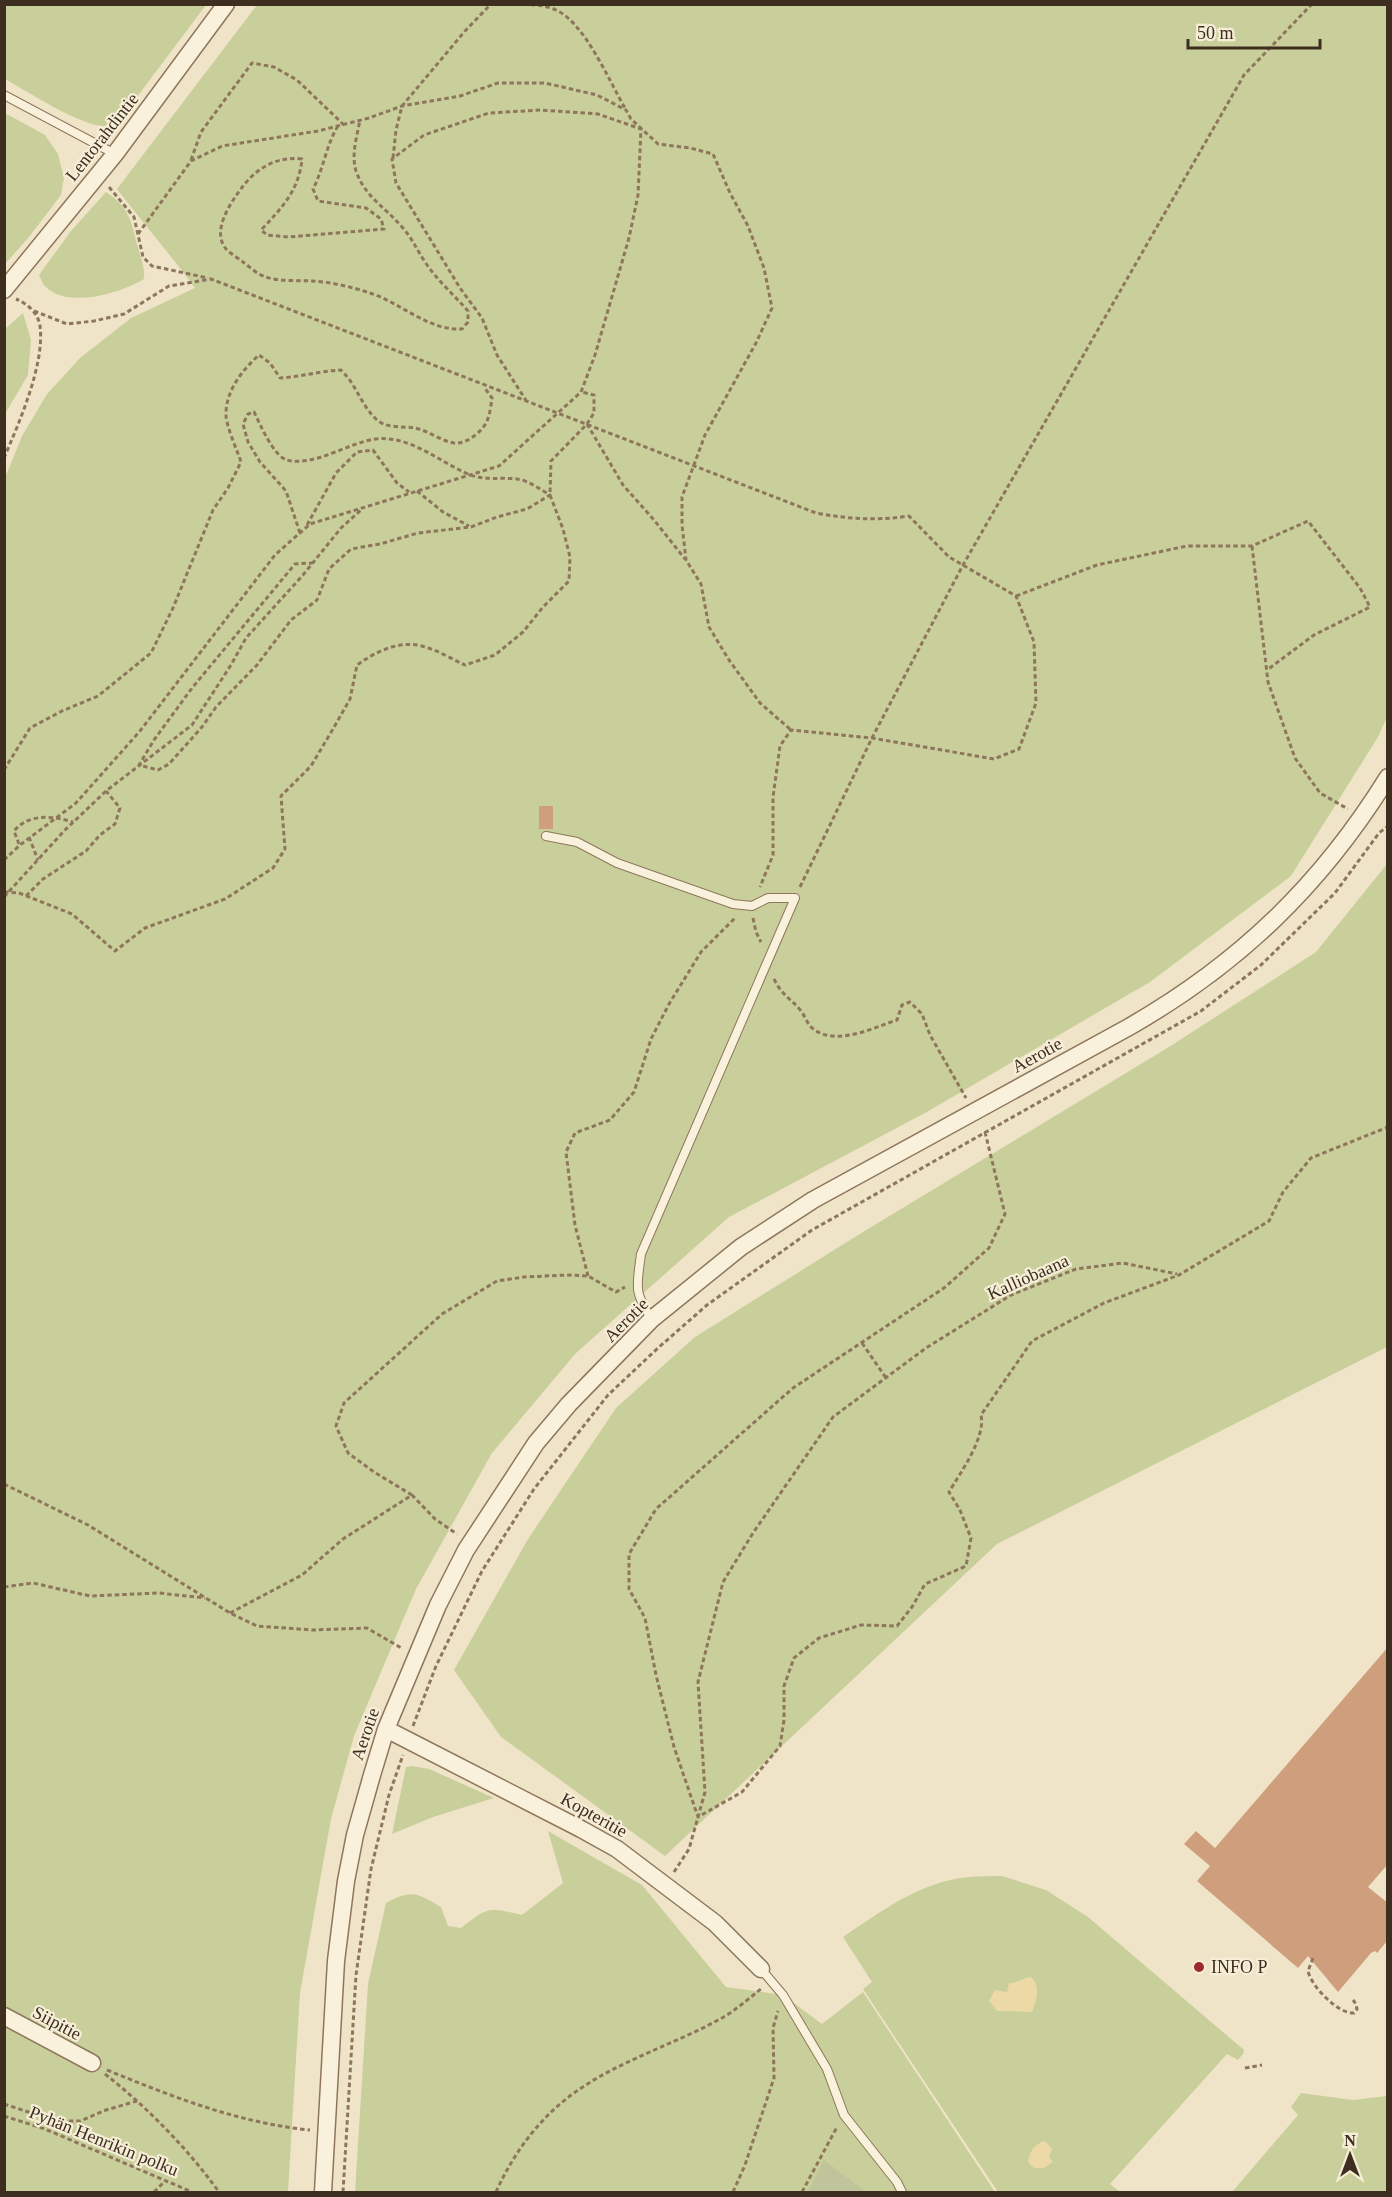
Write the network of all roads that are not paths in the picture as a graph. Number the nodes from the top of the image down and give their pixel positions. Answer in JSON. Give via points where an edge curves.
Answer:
{"nodes":[{"id":1,"x":226,"y":4,"type":"edge"},
{"id":2,"x":4,"y":95,"type":"edge"},
{"id":3,"x":115,"y":154,"type":"junction"},
{"id":4,"x":5,"y":290,"type":"edge"},
{"id":5,"x":1388,"y":777,"type":"edge"},
{"id":6,"x":546,"y":836,"type":"dead end"},
{"id":7,"x":652,"y":1319,"type":"junction"},
{"id":8,"x":386,"y":1729,"type":"junction"},
{"id":9,"x":766,"y":1974,"type":"joint"},
{"id":10,"x":4,"y":2016,"type":"edge"},
{"id":11,"x":92,"y":2063,"type":"road end"},
{"id":12,"x":323,"y":2193,"type":"edge"},
{"id":13,"x":902,"y":2193,"type":"edge"}],
"edges":[{"from":1,"to":3,"type":"street","name":"Lentorahdintie"},
{"from":2,"to":3,"type":"lane"},
{"from":3,"to":4,"type":"street","name":"Lentorahdintie"},
{"from":5,"to":7,"type":"street","name":"Aerotie","via":[[1335,855],[1309,884],[1206,979],[1130,1027],[813,1200],[741,1247]]},
{"from":6,"to":7,"type":"lane","via":[[577,842],[617,863],[751,910],[768,898],[795,898],[641,1254],[640,1302]]},
{"from":7,"to":8,"type":"street","name":"Aerotie","via":[[536,1443],[471,1544],[438,1605]]},
{"from":8,"to":9,"type":"street","name":"Kopteritie","via":[[617,1849],[715,1923]]},
{"from":8,"to":12,"type":"street","name":"Aerotie","via":[[346,1881],[336,1960]]},
{"from":9,"to":13,"type":"lane","via":[[827,2069],[844,2115]]},
{"from":10,"to":11,"type":"street","name":"Siipitie"}]}
